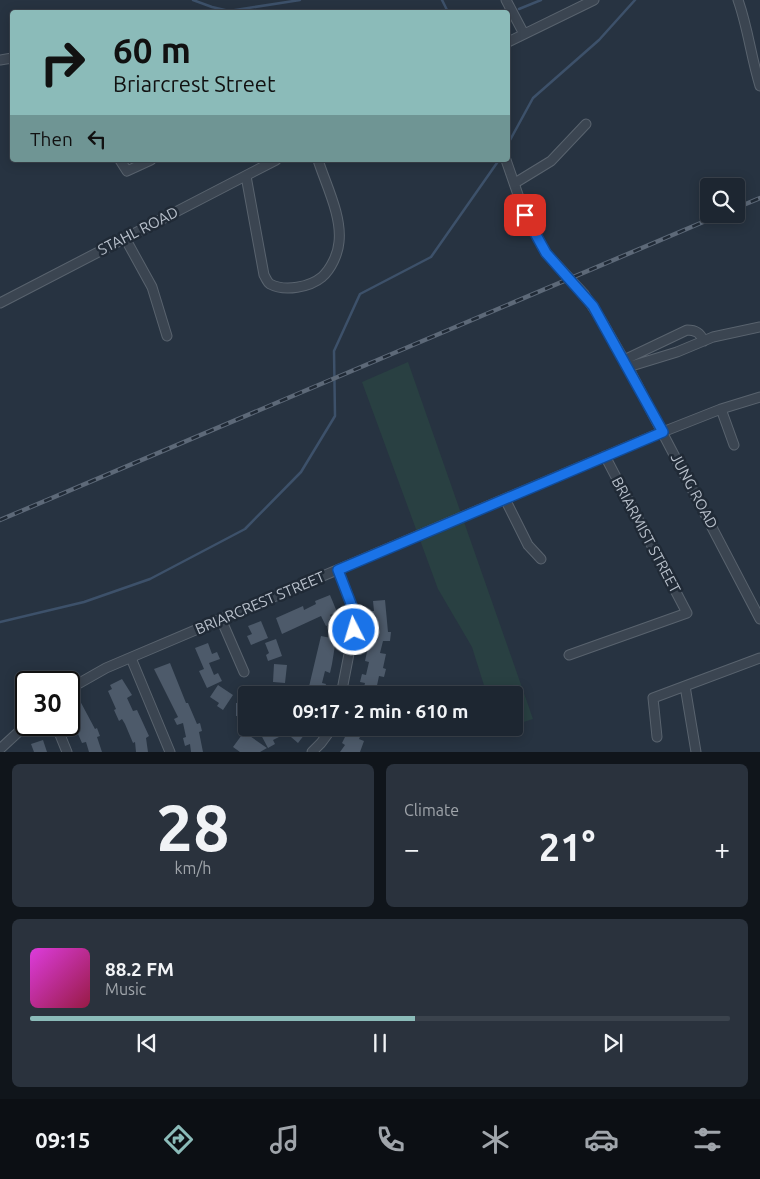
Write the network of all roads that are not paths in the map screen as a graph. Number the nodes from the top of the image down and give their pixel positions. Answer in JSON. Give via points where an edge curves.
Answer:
{"nodes":[{"id":1,"x":506,"y":0,"type":"edge"},
{"id":2,"x":594,"y":0,"type":"edge"},
{"id":3,"x":738,"y":0,"type":"edge"},
{"id":4,"x":524,"y":34,"type":"junction"},
{"id":5,"x":510,"y":41,"type":"edge"},
{"id":6,"x":760,"y":86,"type":"edge"},
{"id":7,"x":586,"y":124,"type":"dead end"},
{"id":8,"x":121,"y":162,"type":"edge"},
{"id":9,"x":147,"y":162,"type":"edge"},
{"id":10,"x":272,"y":162,"type":"edge"},
{"id":11,"x":319,"y":162,"type":"edge"},
{"id":12,"x":507,"y":162,"type":"edge"},
{"id":13,"x":246,"y":176,"type":"junction"},
{"id":14,"x":515,"y":183,"type":"junction"},
{"id":15,"x":125,"y":238,"type":"junction"},
{"id":16,"x":0,"y":303,"type":"edge"},
{"id":17,"x":760,"y":327,"type":"edge"},
{"id":18,"x":167,"y":336,"type":"dead end"},
{"id":19,"x":704,"y":341,"type":"junction"},
{"id":20,"x":626,"y":363,"type":"junction"},
{"id":21,"x":760,"y":397,"type":"edge"},
{"id":22,"x":722,"y":409,"type":"junction"},
{"id":23,"x":663,"y":432,"type":"junction"},
{"id":24,"x":734,"y":445,"type":"dead end"},
{"id":25,"x":605,"y":456,"type":"junction"},
{"id":26,"x":506,"y":499,"type":"junction"},
{"id":27,"x":541,"y":559,"type":"dead end"},
{"id":28,"x":338,"y":570,"type":"junction"},
{"id":29,"x":221,"y":619,"type":"junction"},
{"id":30,"x":760,"y":619,"type":"edge"},
{"id":31,"x":569,"y":655,"type":"dead end"},
{"id":32,"x":131,"y":658,"type":"junction"},
{"id":33,"x":760,"y":658,"type":"edge"},
{"id":34,"x":244,"y":672,"type":"dead end"},
{"id":35,"x":80,"y":683,"type":"edge"},
{"id":36,"x":343,"y":686,"type":"edge"},
{"id":37,"x":685,"y":686,"type":"junction"},
{"id":38,"x":15,"y":735,"type":"edge"},
{"id":39,"x":61,"y":736,"type":"edge"},
{"id":40,"x":326,"y":736,"type":"edge"},
{"id":41,"x":658,"y":736,"type":"dead end"},
{"id":42,"x":0,"y":749,"type":"edge"},
{"id":43,"x":68,"y":752,"type":"edge"},
{"id":44,"x":170,"y":752,"type":"edge"},
{"id":45,"x":312,"y":752,"type":"edge"},
{"id":46,"x":696,"y":752,"type":"edge"}],
"edges":[{"from":1,"to":4,"type":"street"},
{"from":2,"to":4,"type":"street"},
{"from":3,"to":6,"type":"street"},
{"from":4,"to":5,"type":"street"},
{"from":7,"to":14,"type":"street","via":[[550,161]]},
{"from":8,"to":9,"type":"street","via":[[127,171]]},
{"from":10,"to":13,"type":"street","name":"STAHL ROAD"},
{"from":11,"to":13,"type":"street","via":[[340,225],[339,244],[331,266],[322,277],[293,288],[269,283],[264,274]]},
{"from":12,"to":14,"type":"street","name":"JUNG ROAD"},
{"from":13,"to":15,"type":"street","name":"STAHL ROAD"},
{"from":14,"to":20,"type":"street","name":"JUNG ROAD","via":[[525,215],[546,253],[589,300]]},
{"from":15,"to":16,"type":"street","name":"STAHL ROAD"},
{"from":15,"to":18,"type":"street","via":[[152,287]]},
{"from":17,"to":19,"type":"street"},
{"from":19,"to":20,"type":"street","via":[[677,352]]},
{"from":19,"to":20,"type":"street","via":[[694,330],[686,330]]},
{"from":20,"to":23,"type":"street","name":"JUNG ROAD"},
{"from":21,"to":22,"type":"street","name":"BRIARCREST STREET"},
{"from":22,"to":23,"type":"street","name":"BRIARCREST STREET"},
{"from":22,"to":24,"type":"street"},
{"from":23,"to":25,"type":"street","name":"BRIARCREST STREET"},
{"from":23,"to":30,"type":"street","name":"JUNG ROAD"},
{"from":25,"to":26,"type":"street","name":"BRIARCREST STREET"},
{"from":25,"to":31,"type":"street","name":"BRIARMIST STREET","via":[[687,613]]},
{"from":26,"to":27,"type":"street","via":[[528,546]]},
{"from":26,"to":28,"type":"street","name":"BRIARCREST STREET"},
{"from":28,"to":29,"type":"street","name":"BRIARCREST STREET"},
{"from":28,"to":36,"type":"street","via":[[349,595],[355,623]]},
{"from":29,"to":32,"type":"street","name":"BRIARCREST STREET"},
{"from":29,"to":34,"type":"street"},
{"from":32,"to":35,"type":"street","name":"BRIARCREST STREET"},
{"from":32,"to":44,"type":"street"},
{"from":33,"to":37,"type":"street"},
{"from":37,"to":41,"type":"street","via":[[653,698]]},
{"from":37,"to":46,"type":"street"},
{"from":38,"to":42,"type":"street"},
{"from":39,"to":43,"type":"street"},
{"from":40,"to":45,"type":"street"}]}
